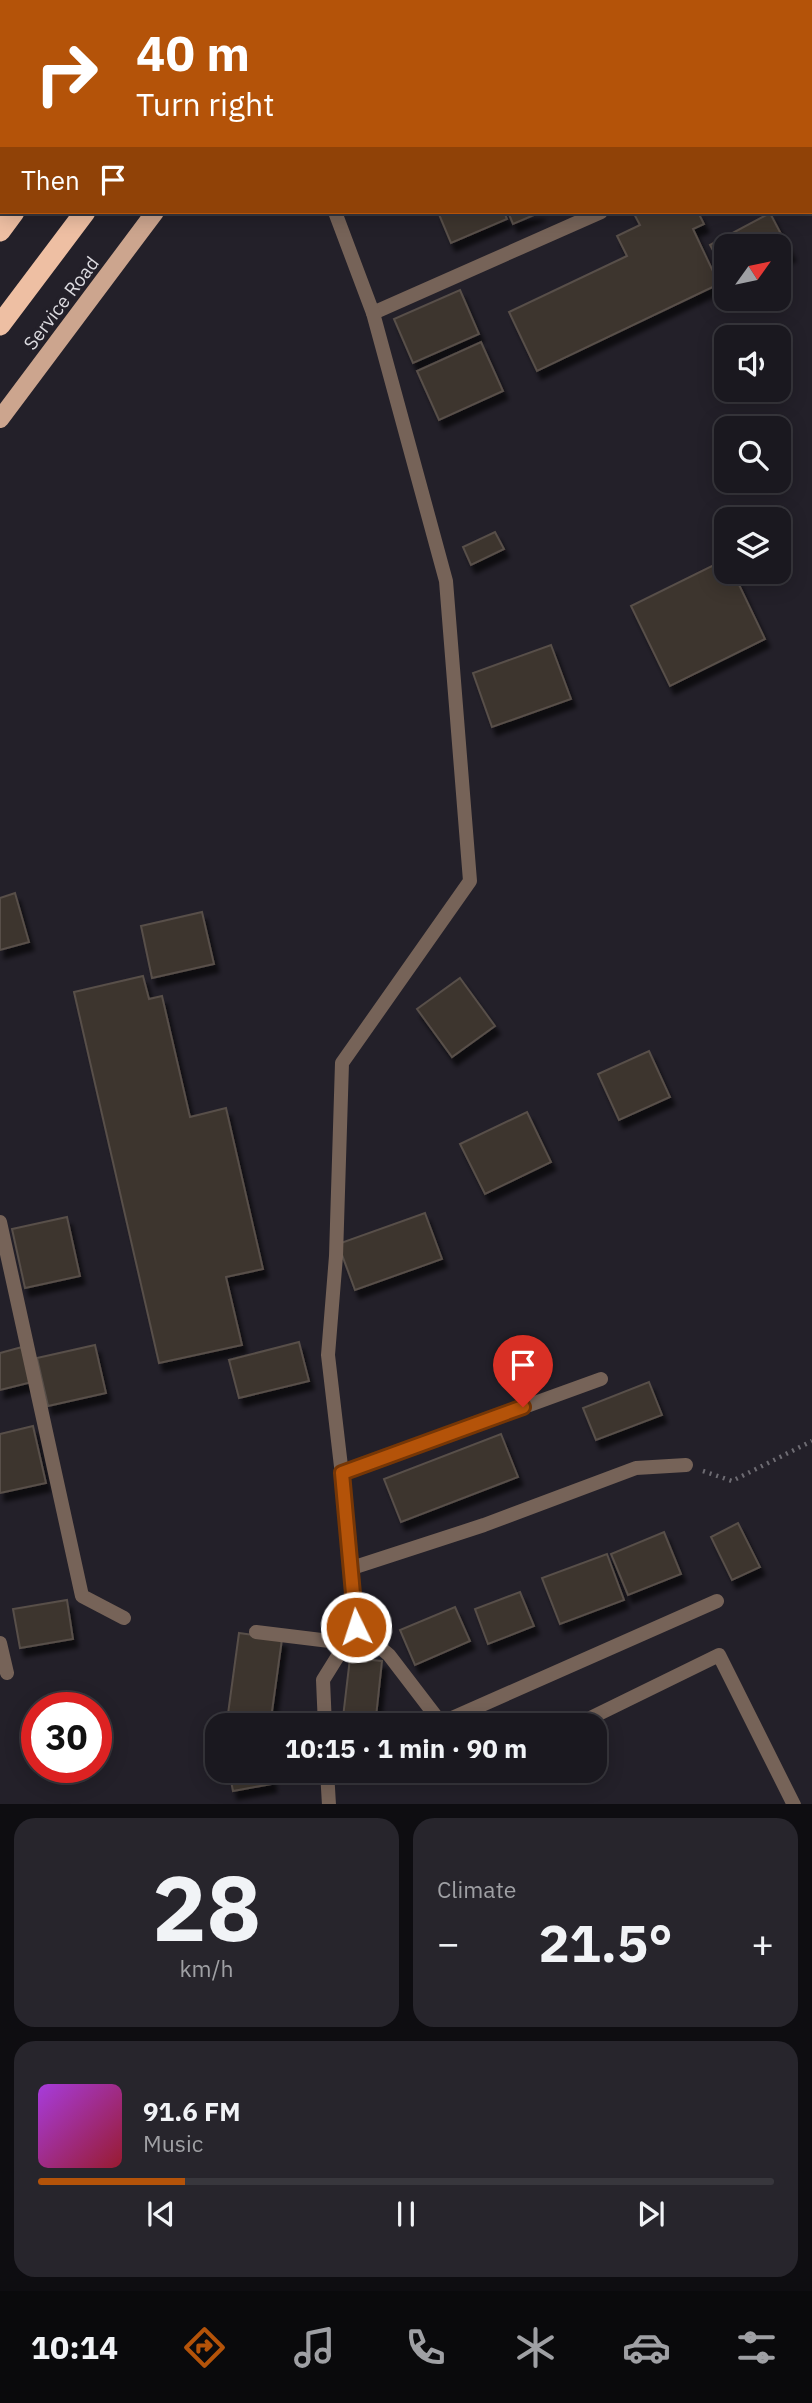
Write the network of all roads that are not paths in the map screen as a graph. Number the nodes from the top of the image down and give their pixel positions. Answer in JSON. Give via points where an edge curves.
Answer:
{"nodes":[{"id":1,"x":13,"y":214,"type":"edge"},
{"id":2,"x":83,"y":214,"type":"edge"},
{"id":3,"x":154,"y":214,"type":"edge"},
{"id":4,"x":336,"y":214,"type":"edge"},
{"id":5,"x":596,"y":214,"type":"edge"},
{"id":6,"x":0,"y":231,"type":"edge"},
{"id":7,"x":373,"y":313,"type":"junction"},
{"id":8,"x":0,"y":325,"type":"edge"},
{"id":9,"x":0,"y":419,"type":"edge"},
{"id":10,"x":0,"y":1222,"type":"edge"},
{"id":11,"x":601,"y":1379,"type":"dead end"},
{"id":12,"x":685,"y":1465,"type":"road end"},
{"id":13,"x":342,"y":1473,"type":"junction"},
{"id":14,"x":352,"y":1567,"type":"junction"},
{"id":15,"x":717,"y":1601,"type":"dead end"},
{"id":16,"x":124,"y":1618,"type":"dead end"},
{"id":17,"x":356,"y":1627,"type":"junction"},
{"id":18,"x":256,"y":1632,"type":"dead end"},
{"id":19,"x":0,"y":1643,"type":"edge"},
{"id":20,"x":346,"y":1643,"type":"junction"},
{"id":21,"x":7,"y":1673,"type":"dead end"},
{"id":22,"x":324,"y":1713,"type":"edge"},
{"id":23,"x":436,"y":1713,"type":"edge"},
{"id":24,"x":469,"y":1713,"type":"edge"},
{"id":25,"x":601,"y":1713,"type":"edge"},
{"id":26,"x":328,"y":1783,"type":"edge"},
{"id":27,"x":329,"y":1804,"type":"edge"},
{"id":28,"x":794,"y":1804,"type":"edge"}],
"edges":[{"from":1,"to":6,"type":"highway"},
{"from":2,"to":8,"type":"highway"},
{"from":3,"to":9,"type":"main road","name":"Service Road"},
{"from":4,"to":7,"type":"street"},
{"from":5,"to":7,"type":"street"},
{"from":7,"to":13,"type":"street","via":[[446,581],[470,881],[342,1063],[328,1355]]},
{"from":10,"to":16,"type":"street","via":[[82,1596]]},
{"from":11,"to":13,"type":"street"},
{"from":12,"to":14,"type":"street","via":[[636,1468],[484,1525]]},
{"from":13,"to":14,"type":"street"},
{"from":14,"to":17,"type":"street"},
{"from":15,"to":24,"type":"street"},
{"from":17,"to":20,"type":"street"},
{"from":17,"to":23,"type":"street","via":[[388,1655]]},
{"from":18,"to":20,"type":"street"},
{"from":19,"to":21,"type":"street"},
{"from":20,"to":22,"type":"street","via":[[323,1680]]},
{"from":25,"to":28,"type":"street","via":[[719,1655]]},
{"from":26,"to":27,"type":"street"}]}
